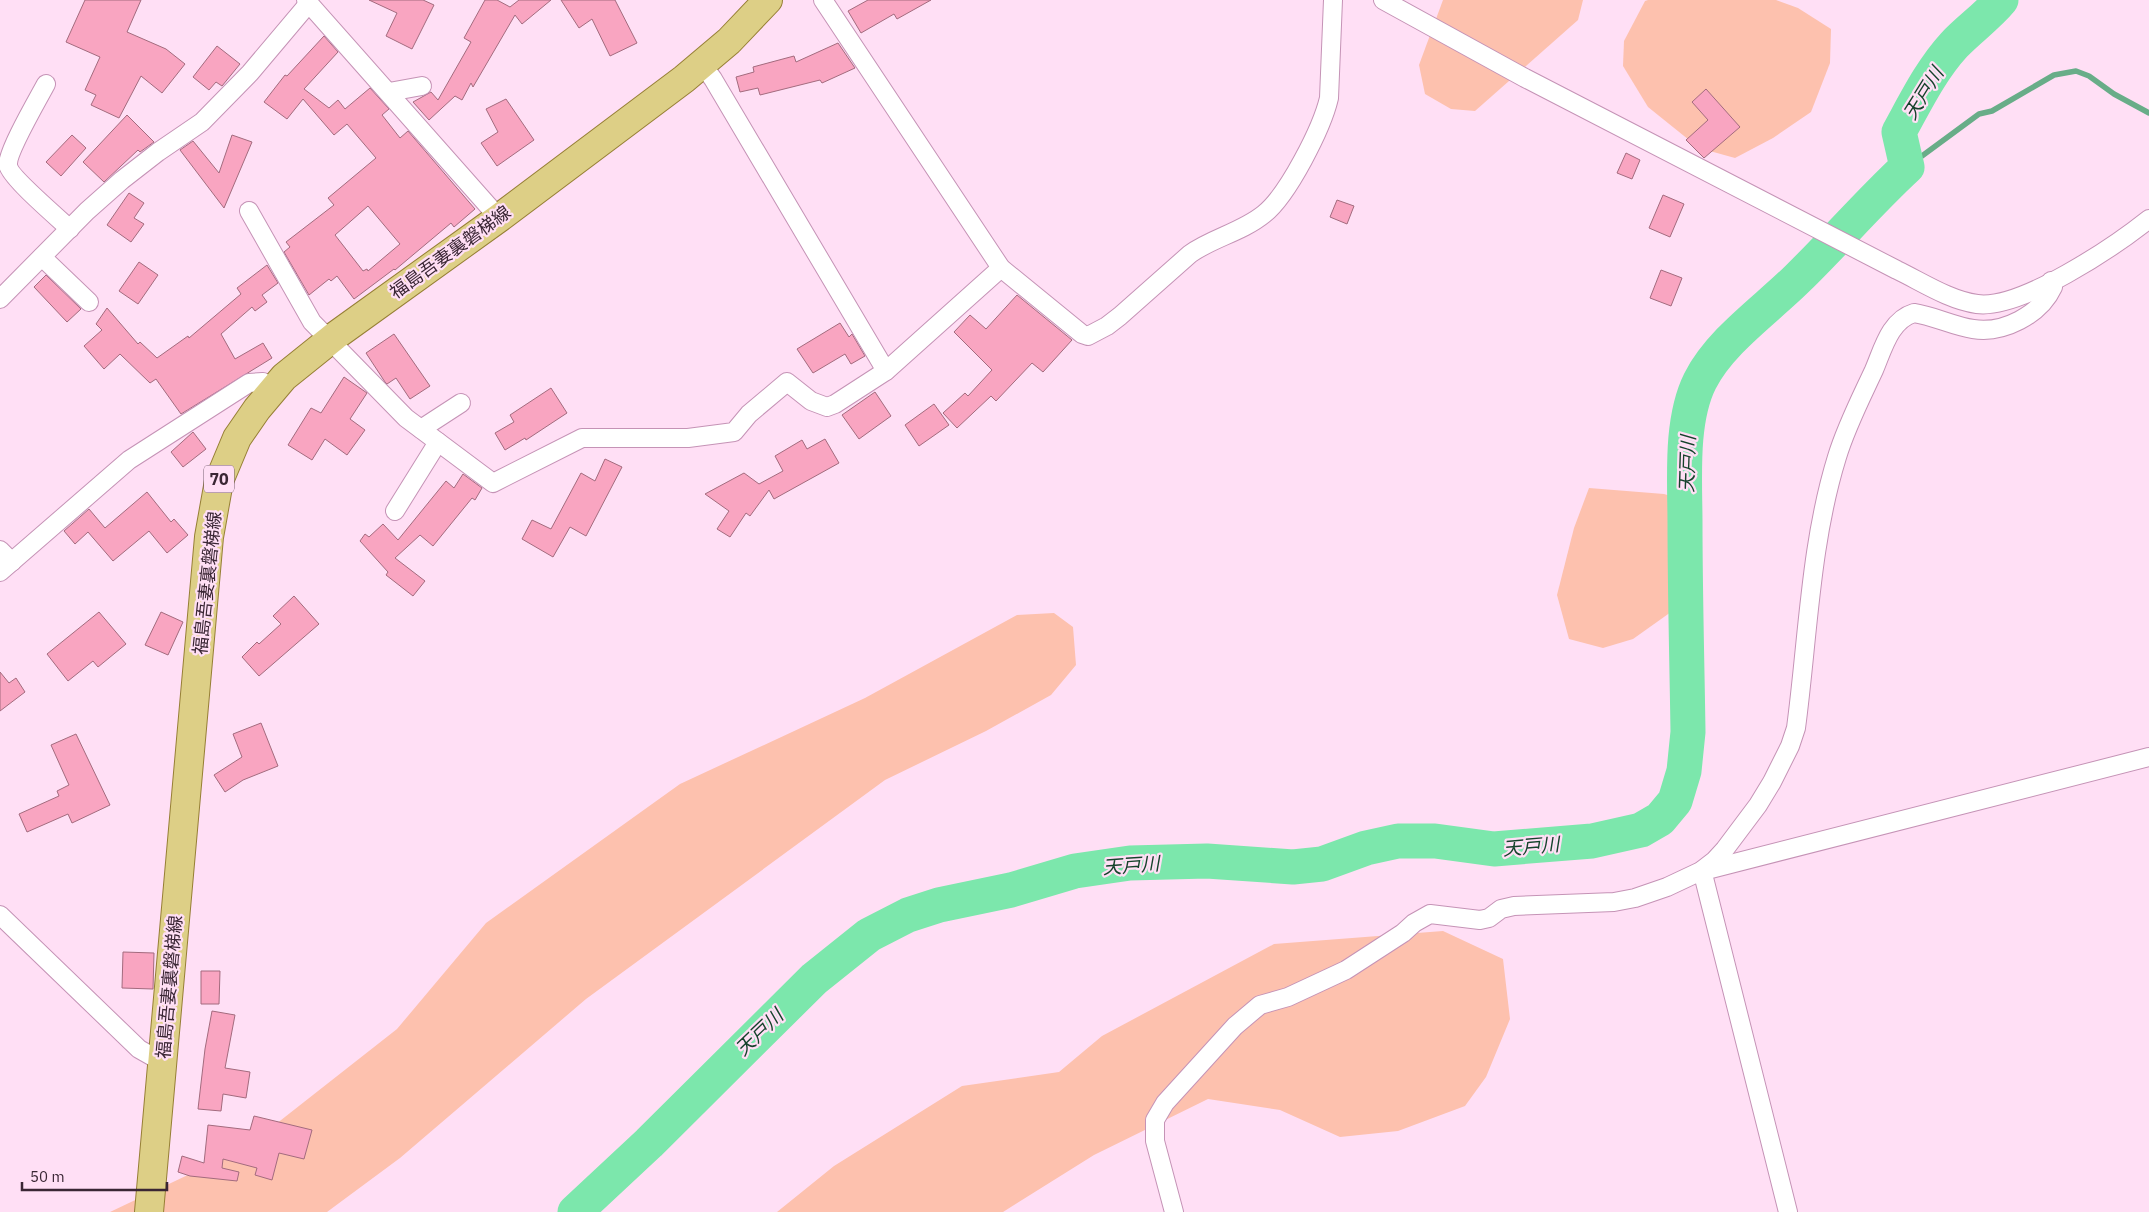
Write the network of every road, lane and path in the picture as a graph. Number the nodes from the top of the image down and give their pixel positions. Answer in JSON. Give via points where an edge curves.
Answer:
{"nodes":[{"id":1,"x":768,"y":0,"type":"edge"},
{"id":2,"x":823,"y":0,"type":"edge"},
{"id":3,"x":1333,"y":0,"type":"edge"},
{"id":4,"x":1383,"y":0,"type":"edge"},
{"id":5,"x":308,"y":2,"type":"edge"},
{"id":6,"x":702,"y":64,"type":"junction"},
{"id":7,"x":46,"y":84,"type":"dead end"},
{"id":8,"x":422,"y":86,"type":"dead end"},
{"id":9,"x":389,"y":92,"type":"junction"},
{"id":10,"x":249,"y":211,"type":"dead end"},
{"id":11,"x":498,"y":218,"type":"junction"},
{"id":12,"x":2149,"y":219,"type":"edge"},
{"id":13,"x":70,"y":229,"type":"junction"},
{"id":14,"x":42,"y":257,"type":"junction"},
{"id":15,"x":1001,"y":268,"type":"junction"},
{"id":16,"x":2051,"y":281,"type":"junction"},
{"id":17,"x":0,"y":299,"type":"edge"},
{"id":18,"x":89,"y":302,"type":"dead end"},
{"id":19,"x":330,"y":340,"type":"junction"},
{"id":20,"x":886,"y":371,"type":"junction"},
{"id":21,"x":274,"y":389,"type":"junction"},
{"id":22,"x":461,"y":403,"type":"dead end"},
{"id":23,"x":421,"y":429,"type":"junction"},
{"id":24,"x":438,"y":442,"type":"junction"},
{"id":25,"x":395,"y":511,"type":"dead end"},
{"id":26,"x":4,"y":561,"type":"edge"},
{"id":27,"x":2149,"y":757,"type":"edge"},
{"id":28,"x":1700,"y":871,"type":"junction"},
{"id":29,"x":0,"y":916,"type":"edge"},
{"id":30,"x":162,"y":1062,"type":"junction"},
{"id":31,"x":149,"y":1212,"type":"edge"},
{"id":32,"x":1174,"y":1212,"type":"edge"},
{"id":33,"x":1788,"y":1212,"type":"edge"}],
"edges":[{"from":1,"to":6,"type":"main road","name":"福島吾妻裏磐梯線","number":"70"},
{"from":2,"to":15,"type":"street"},
{"from":3,"to":15,"type":"street","via":[[1327,108],[1301,163],[1276,202],[1264,214],[1200,247],[1120,316],[1088,336]]},
{"from":4,"to":16,"type":"street","via":[[1525,78],[1950,296],[1990,305],[2018,297]]},
{"from":5,"to":9,"type":"street"},
{"from":5,"to":13,"type":"street","via":[[250,73],[202,122],[122,180]]},
{"from":6,"to":11,"type":"main road","name":"福島吾妻裏磐梯線","number":"70"},
{"from":6,"to":20,"type":"street"},
{"from":7,"to":13,"type":"street","via":[[8,163],[18,182]]},
{"from":8,"to":9,"type":"street"},
{"from":9,"to":11,"type":"street"},
{"from":10,"to":19,"type":"street","via":[[312,322]]},
{"from":11,"to":19,"type":"main road","name":"福島吾妻裏磐梯線","number":"70"},
{"from":12,"to":16,"type":"street","via":[[2106,250]]},
{"from":13,"to":14,"type":"street"},
{"from":14,"to":17,"type":"street"},
{"from":14,"to":18,"type":"street"},
{"from":15,"to":20,"type":"street"},
{"from":16,"to":28,"type":"street","via":[[2053,287],[2038,308],[2011,324],[1975,330],[1914,313],[1906,315],[1892,328],[1847,429],[1827,494],[1796,728],[1790,746],[1772,782],[1742,828],[1714,861]]},
{"from":19,"to":21,"type":"main road","name":"福島吾妻裏磐梯線","number":"70","via":[[284,376]]},
{"from":19,"to":23,"type":"street","via":[[406,418]]},
{"from":20,"to":24,"type":"street","via":[[827,407],[811,401],[788,382],[749,414],[734,432],[688,438],[582,438],[493,482]]},
{"from":21,"to":26,"type":"street","via":[[263,382],[250,383],[129,460]]},
{"from":21,"to":30,"type":"main road","name":"福島吾妻裏磐梯線","number":"70","via":[[237,438],[219,481],[209,537]]},
{"from":22,"to":23,"type":"street"},
{"from":23,"to":24,"type":"street"},
{"from":24,"to":25,"type":"street"},
{"from":27,"to":28,"type":"street","via":[[1707,872]]},
{"from":28,"to":32,"type":"street","via":[[1667,887],[1614,902],[1514,906],[1480,920],[1430,914],[1346,970],[1288,997],[1260,1005],[1235,1026],[1165,1104],[1155,1120],[1154,1141]]},
{"from":28,"to":33,"type":"street"},
{"from":29,"to":30,"type":"street","via":[[139,1049]]},
{"from":30,"to":31,"type":"main road","name":"福島吾妻裏磐梯線","number":"70"}]}
